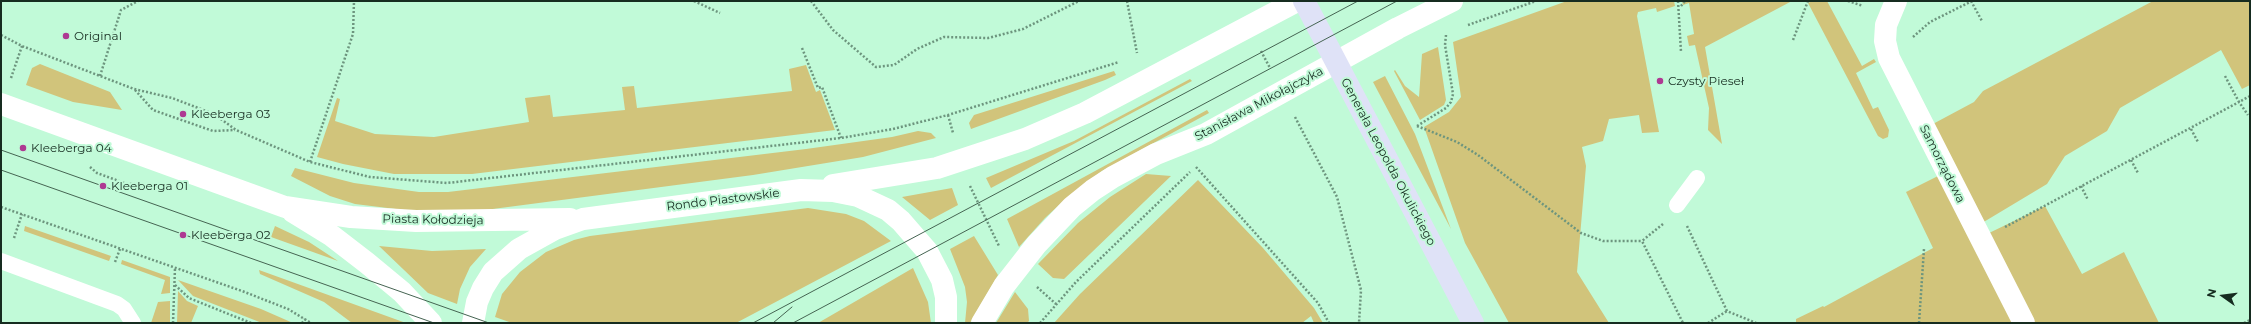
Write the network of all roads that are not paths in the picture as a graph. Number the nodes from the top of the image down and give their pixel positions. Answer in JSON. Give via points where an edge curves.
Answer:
{"nodes":[{"id":1,"x":1297,"y":1,"type":"edge"},
{"id":2,"x":1304,"y":1,"type":"edge"},
{"id":3,"x":1452,"y":1,"type":"edge"},
{"id":4,"x":1896,"y":1,"type":"edge"},
{"id":5,"x":1,"y":104,"type":"edge"},
{"id":6,"x":1697,"y":178,"type":"dead end"},
{"id":7,"x":801,"y":190,"type":"junction"},
{"id":8,"x":1677,"y":205,"type":"road end"},
{"id":9,"x":285,"y":207,"type":"junction"},
{"id":10,"x":583,"y":219,"type":"junction"},
{"id":11,"x":1,"y":261,"type":"edge"},
{"id":12,"x":133,"y":323,"type":"edge"},
{"id":13,"x":431,"y":323,"type":"edge"},
{"id":14,"x":473,"y":323,"type":"edge"},
{"id":15,"x":946,"y":323,"type":"edge"},
{"id":16,"x":982,"y":323,"type":"edge"},
{"id":17,"x":1473,"y":323,"type":"edge"},
{"id":18,"x":2024,"y":323,"type":"edge"}],
"edges":[{"from":1,"to":7,"type":"street","via":[[1085,113],[1002,148],[937,168]]},
{"from":2,"to":17,"type":"main road","name":"Generała Leopolda Okulickiego"},
{"from":3,"to":16,"type":"street","name":"Stanisława Mikołajczyka","via":[[1398,28],[1220,127],[1156,154],[1119,174],[1072,207],[1023,260]]},
{"from":4,"to":18,"type":"street","name":"Samorządowa","via":[[1886,25],[1888,58]]},
{"from":5,"to":9,"type":"street","name":"Piasta Kołodzieja"},
{"from":6,"to":8,"type":"lane"},
{"from":7,"to":10,"type":"street","name":"Rondo Piastowskie"},
{"from":7,"to":15,"type":"street","name":"Rondo Piastowskie","via":[[833,191],[858,196],[882,207],[901,221],[928,251],[942,280],[946,297]]},
{"from":9,"to":10,"type":"street","name":"Piasta Kołodzieja","via":[[351,217],[416,221]]},
{"from":9,"to":13,"type":"street","name":"Piasta Kołodzieja","via":[[332,236],[367,263],[402,292]]},
{"from":10,"to":14,"type":"street","name":"Rondo Piastowskie","via":[[531,241],[507,258],[493,272],[483,288]]},
{"from":11,"to":12,"type":"lane","via":[[117,304],[124,309]]}]}
